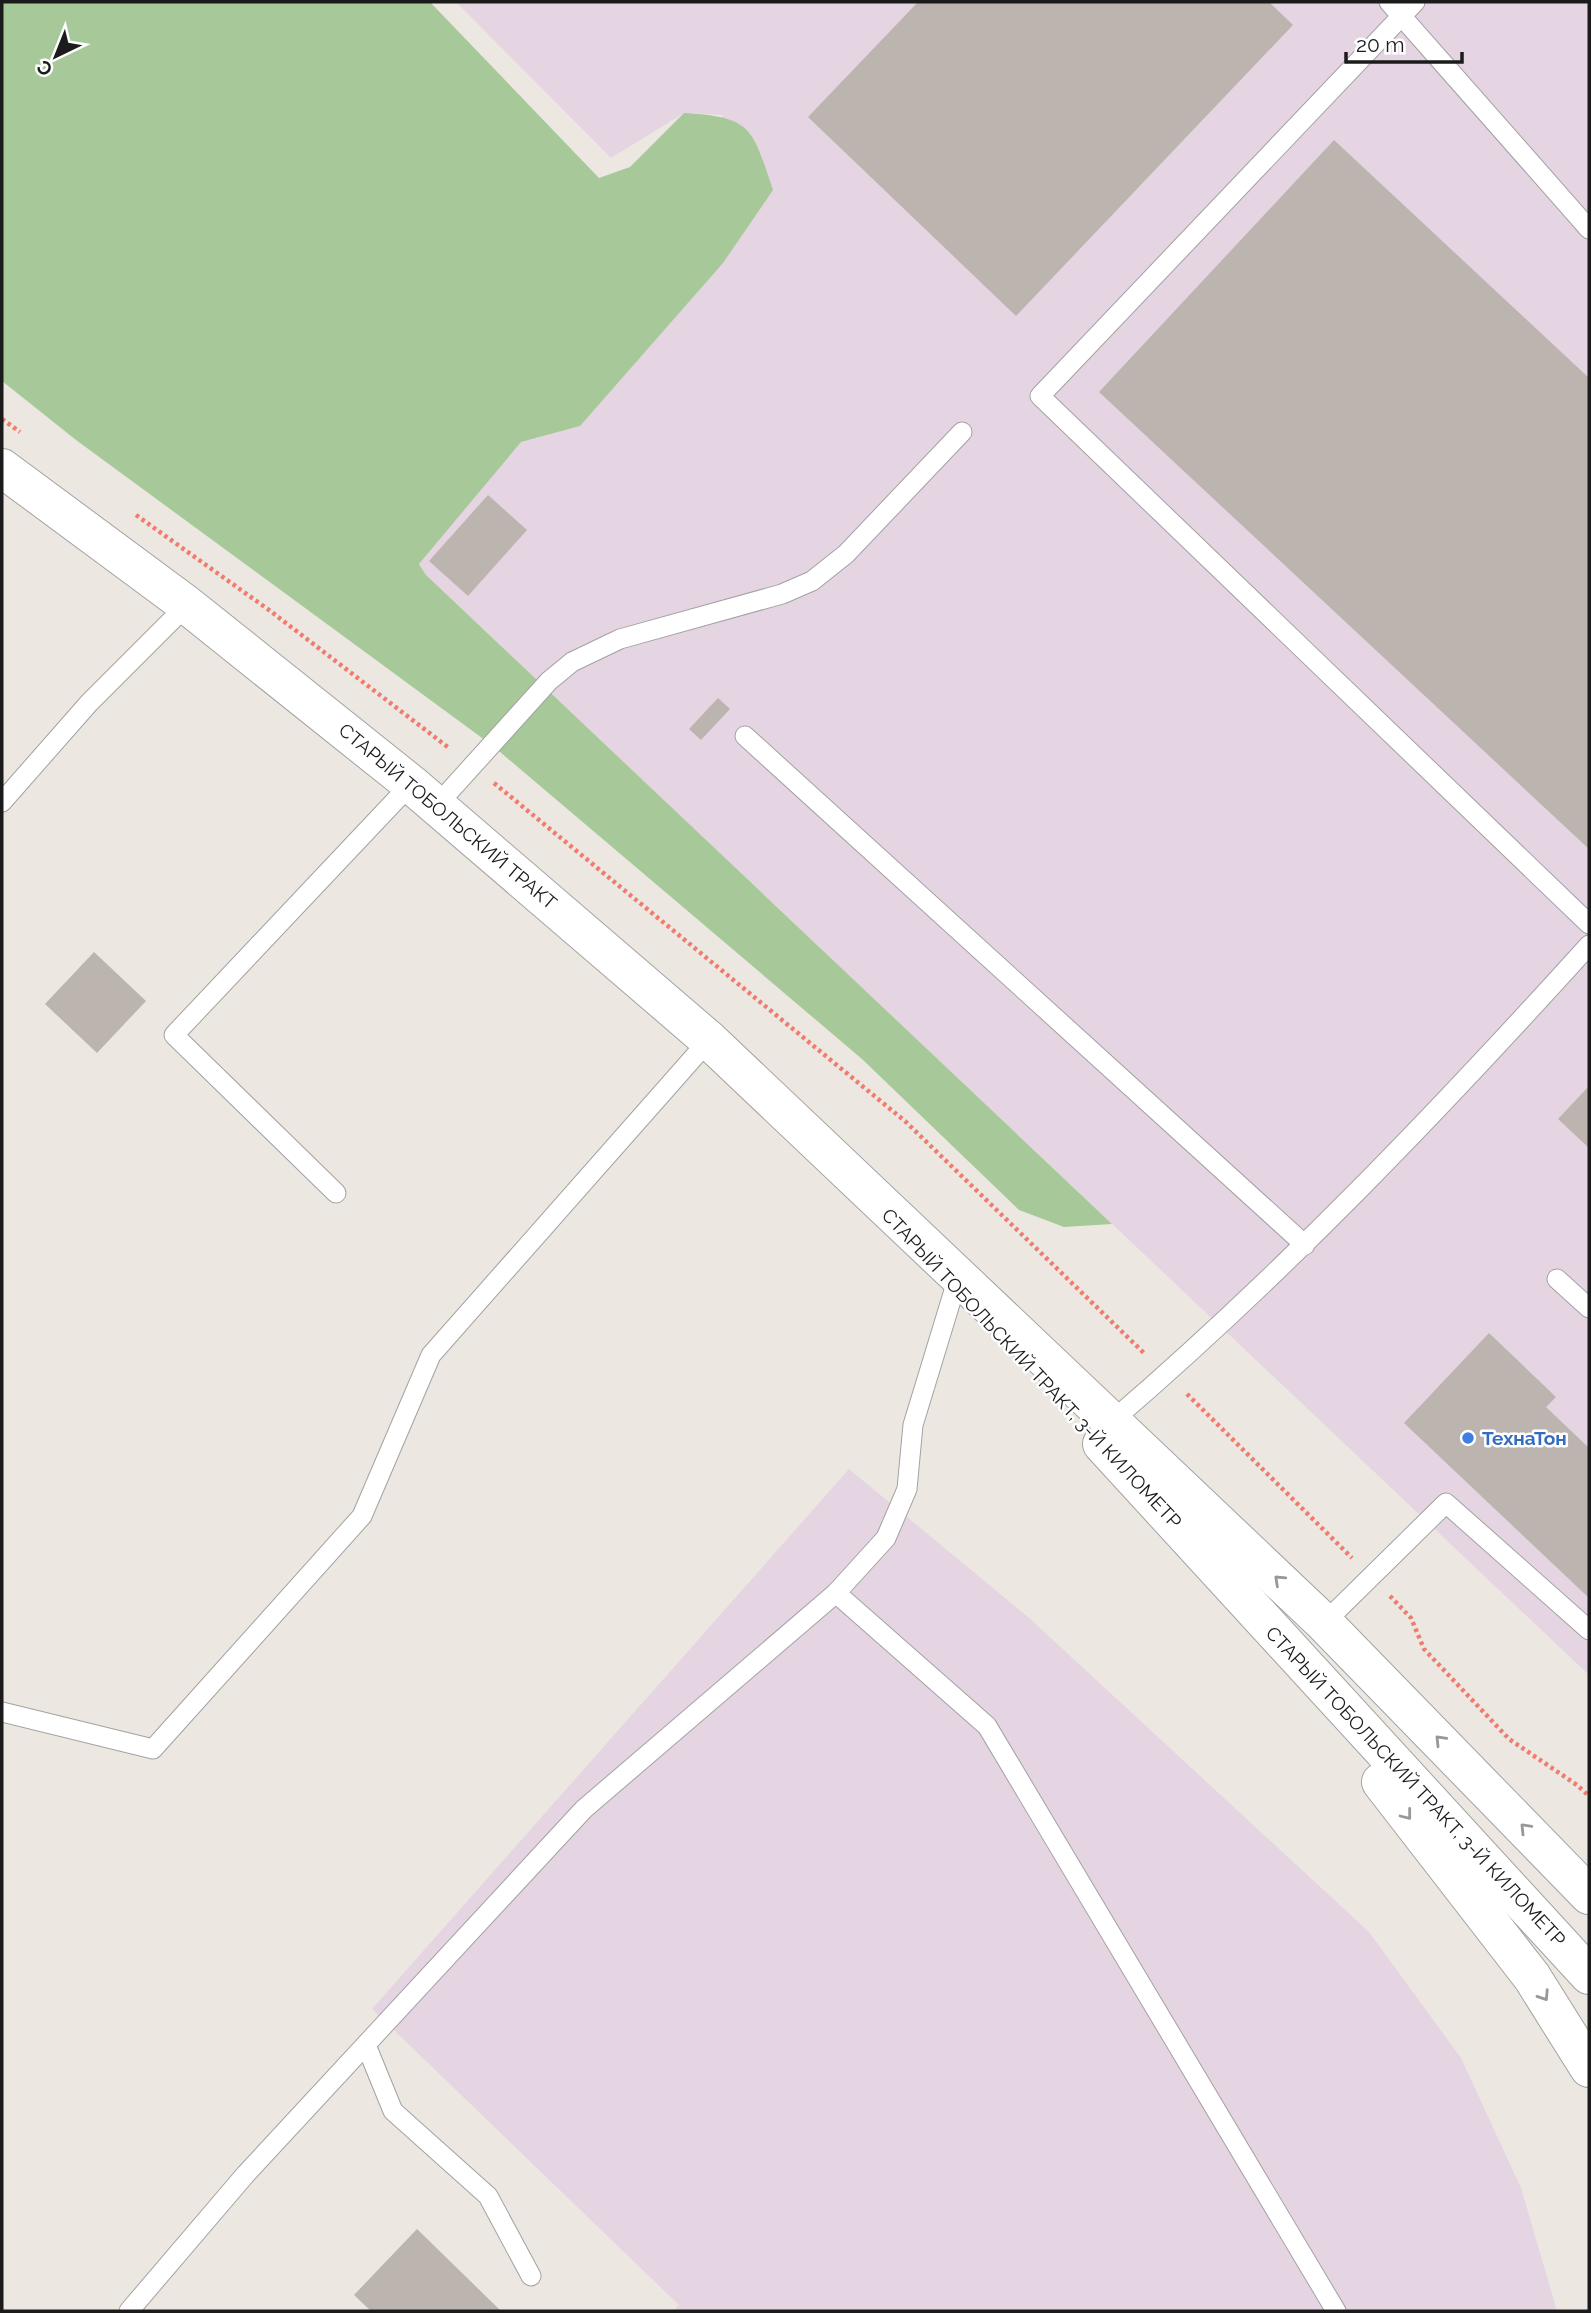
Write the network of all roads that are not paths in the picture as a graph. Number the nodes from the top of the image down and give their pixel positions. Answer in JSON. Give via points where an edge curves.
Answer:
{"nodes":[{"id":1,"x":1415,"y":2,"type":"edge"},
{"id":2,"x":1394,"y":10,"type":"edge"},
{"id":3,"x":1589,"y":229,"type":"edge"},
{"id":4,"x":962,"y":432,"type":"dead end"},
{"id":5,"x":2,"y":468,"type":"edge"},
{"id":6,"x":187,"y":605,"type":"junction"},
{"id":7,"x":745,"y":736,"type":"dead end"},
{"id":8,"x":424,"y":794,"type":"junction"},
{"id":9,"x":2,"y":802,"type":"edge"},
{"id":10,"x":1589,"y":924,"type":"edge"},
{"id":11,"x":1589,"y":945,"type":"edge"},
{"id":12,"x":709,"y":1040,"type":"junction"},
{"id":13,"x":871,"y":1192,"type":"junction"},
{"id":14,"x":336,"y":1193,"type":"dead end"},
{"id":15,"x":1305,"y":1245,"type":"junction"},
{"id":16,"x":1557,"y":1279,"type":"dead end"},
{"id":17,"x":956,"y":1284,"type":"junction"},
{"id":18,"x":1589,"y":1308,"type":"edge"},
{"id":19,"x":1112,"y":1421,"type":"junction"},
{"id":20,"x":1215,"y":1567,"type":"junction"},
{"id":21,"x":836,"y":1593,"type":"junction"},
{"id":22,"x":1324,"y":1623,"type":"junction"},
{"id":23,"x":1589,"y":1630,"type":"edge"},
{"id":24,"x":2,"y":1712,"type":"edge"},
{"id":25,"x":1581,"y":1884,"type":"edge"},
{"id":26,"x":1589,"y":1975,"type":"edge"},
{"id":27,"x":366,"y":2045,"type":"junction"},
{"id":28,"x":1589,"y":2068,"type":"edge"},
{"id":29,"x":531,"y":2276,"type":"dead end"},
{"id":30,"x":129,"y":2311,"type":"edge"},
{"id":31,"x":1336,"y":2311,"type":"edge"}],
"edges":[{"from":1,"to":2,"type":"lane"},
{"from":2,"to":3,"type":"lane"},
{"from":2,"to":10,"type":"lane","via":[[1040,396]]},
{"from":4,"to":8,"type":"lane","via":[[846,554],[812,581],[595,649],[550,681],[473,766]]},
{"from":5,"to":6,"type":"street","name":"СТАРЫЙ ТОБОЛЬСКИЙ ТРАКТ"},
{"from":6,"to":8,"type":"street","name":"СТАРЫЙ ТОБОЛЬСКИЙ ТРАКТ"},
{"from":6,"to":9,"type":"lane","via":[[89,704]]},
{"from":7,"to":15,"type":"lane"},
{"from":8,"to":12,"type":"street","name":"СТАРЫЙ ТОБОЛЬСКИЙ ТРАКТ"},
{"from":8,"to":14,"type":"lane","via":[[174,1035]]},
{"from":11,"to":15,"type":"lane","via":[[1492,1053]]},
{"from":12,"to":13,"type":"street","name":"СТАРЫЙ ТОБОЛЬСКИЙ ТРАКТ"},
{"from":12,"to":24,"type":"lane","via":[[431,1355],[362,1516],[153,1749]]},
{"from":13,"to":17,"type":"street","name":"СТАРЫЙ ТОБОЛЬСКИЙ ТРАКТ, 3-Й КИЛОМЕТР"},
{"from":13,"to":19,"type":"street","name":"СТАРЫЙ ТОБОЛЬСКИЙ ТРАКТ, 3-Й КИЛОМЕТР"},
{"from":15,"to":19,"type":"lane"},
{"from":16,"to":18,"type":"lane"},
{"from":17,"to":20,"type":"street","name":"СТАРЫЙ ТОБОЛЬСКИЙ ТРАКТ, 3-Й КИЛОМЕТР"},
{"from":17,"to":21,"type":"lane","via":[[913,1425],[907,1489],[886,1538]]},
{"from":22,"to":19,"type":"street","name":"СТАРЫЙ ТОБОЛЬСКИЙ ТРАКТ, 3-Й КИЛОМЕТР","one_way":true},
{"from":20,"to":26,"type":"street","name":"СТАРЫЙ ТОБОЛЬСКИЙ ТРАКТ, 3-Й КИЛОМЕТР"},
{"from":20,"to":28,"type":"street","one_way":true,"via":[[1532,1977]]},
{"from":21,"to":27,"type":"lane","via":[[584,1809]]},
{"from":21,"to":31,"type":"lane","via":[[987,1726]]},
{"from":22,"to":23,"type":"lane","via":[[1446,1503]]},
{"from":25,"to":22,"type":"street","name":"СТАРЫЙ ТОБОЛЬСКИЙ ТРАКТ, 3-Й КИЛОМЕТР","one_way":true},
{"from":27,"to":29,"type":"lane","via":[[393,2111],[488,2196]]},
{"from":27,"to":30,"type":"lane","via":[[245,2175]]}]}
